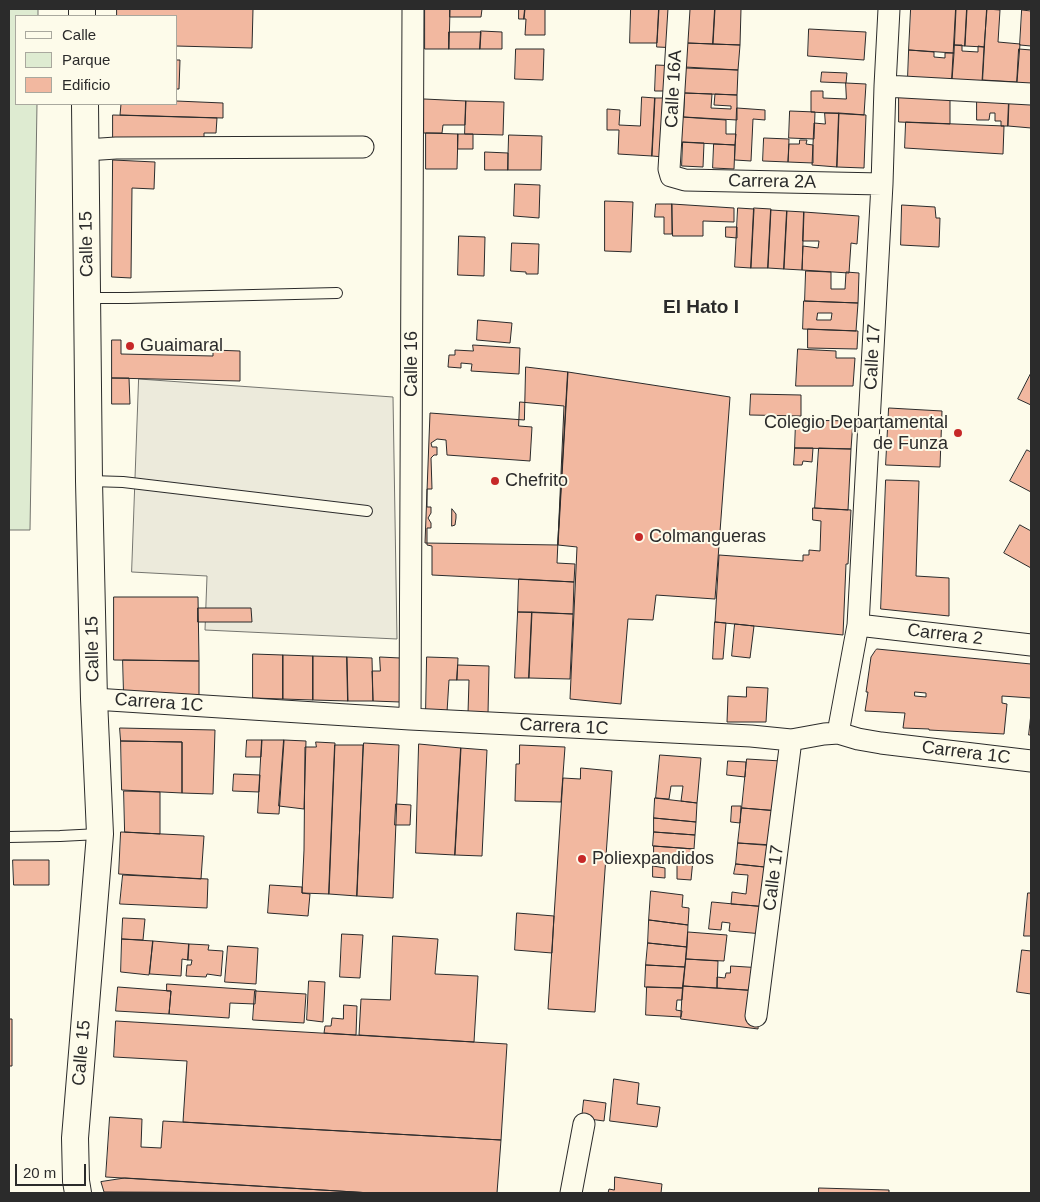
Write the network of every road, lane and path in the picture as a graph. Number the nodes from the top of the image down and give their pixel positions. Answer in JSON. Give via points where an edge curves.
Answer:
{"nodes":[{"id":1,"x":413,"y":9,"type":"edge"},
{"id":2,"x":679,"y":9,"type":"edge"},
{"id":3,"x":889,"y":9,"type":"edge"},
{"id":4,"x":885,"y":86,"type":"junction"},
{"id":5,"x":1031,"y":94,"type":"edge"},
{"id":6,"x":85,"y":105,"type":"edge"},
{"id":7,"x":363,"y":146,"type":"dead end"},
{"id":8,"x":86,"y":150,"type":"junction"},
{"id":9,"x":669,"y":169,"type":"joint"},
{"id":10,"x":882,"y":184,"type":"junction"},
{"id":11,"x":337,"y":293,"type":"dead end"},
{"id":12,"x":87,"y":298,"type":"junction"},
{"id":13,"x":89,"y":481,"type":"junction"},
{"id":14,"x":367,"y":511,"type":"dead end"},
{"id":15,"x":858,"y":625,"type":"junction"},
{"id":16,"x":1031,"y":645,"type":"edge"},
{"id":17,"x":94,"y":699,"type":"junction"},
{"id":18,"x":410,"y":719,"type":"junction"},
{"id":19,"x":838,"y":733,"type":"junction"},
{"id":20,"x":791,"y":740,"type":"junction"},
{"id":21,"x":1031,"y":761,"type":"edge"},
{"id":22,"x":100,"y":834,"type":"junction"},
{"id":23,"x":9,"y":836,"type":"edge"},
{"id":24,"x":756,"y":1016,"type":"dead end"},
{"id":25,"x":584,"y":1124,"type":"dead end"},
{"id":26,"x":78,"y":1193,"type":"edge"},
{"id":27,"x":571,"y":1193,"type":"edge"}],
"edges":[{"from":1,"to":18,"type":"street","name":"Calle 16"},
{"from":2,"to":9,"type":"street","name":"Calle 16A"},
{"from":3,"to":4,"type":"street","name":"Calle 17"},
{"from":4,"to":5,"type":"street"},
{"from":4,"to":10,"type":"street","name":"Calle 17"},
{"from":6,"to":8,"type":"street","name":"Calle 15"},
{"from":7,"to":8,"type":"street"},
{"from":8,"to":12,"type":"street","name":"Calle 15"},
{"from":9,"to":10,"type":"street","name":"Carrera 2A","via":[[670,176],[685,180]]},
{"from":10,"to":15,"type":"street","name":"Calle 17"},
{"from":11,"to":12,"type":"lane"},
{"from":12,"to":13,"type":"street","name":"Calle 15"},
{"from":13,"to":14,"type":"lane","via":[[123,482]]},
{"from":13,"to":17,"type":"street","name":"Calle 15"},
{"from":15,"to":16,"type":"street","name":"Carrera 2"},
{"from":15,"to":19,"type":"street","name":"Calle 17"},
{"from":17,"to":18,"type":"street","name":"Carrera 1C"},
{"from":17,"to":22,"type":"street","name":"Calle 15"},
{"from":18,"to":20,"type":"street","name":"Carrera 1C"},
{"from":19,"to":20,"type":"street","name":"Carrera 1C"},
{"from":19,"to":21,"type":"street","name":"Carrera 1C","via":[[881,743]]},
{"from":20,"to":24,"type":"street","name":"Calle 17"},
{"from":22,"to":23,"type":"lane"},
{"from":22,"to":26,"type":"street","name":"Calle 15","via":[[75,1138]]},
{"from":25,"to":27,"type":"street"}]}
